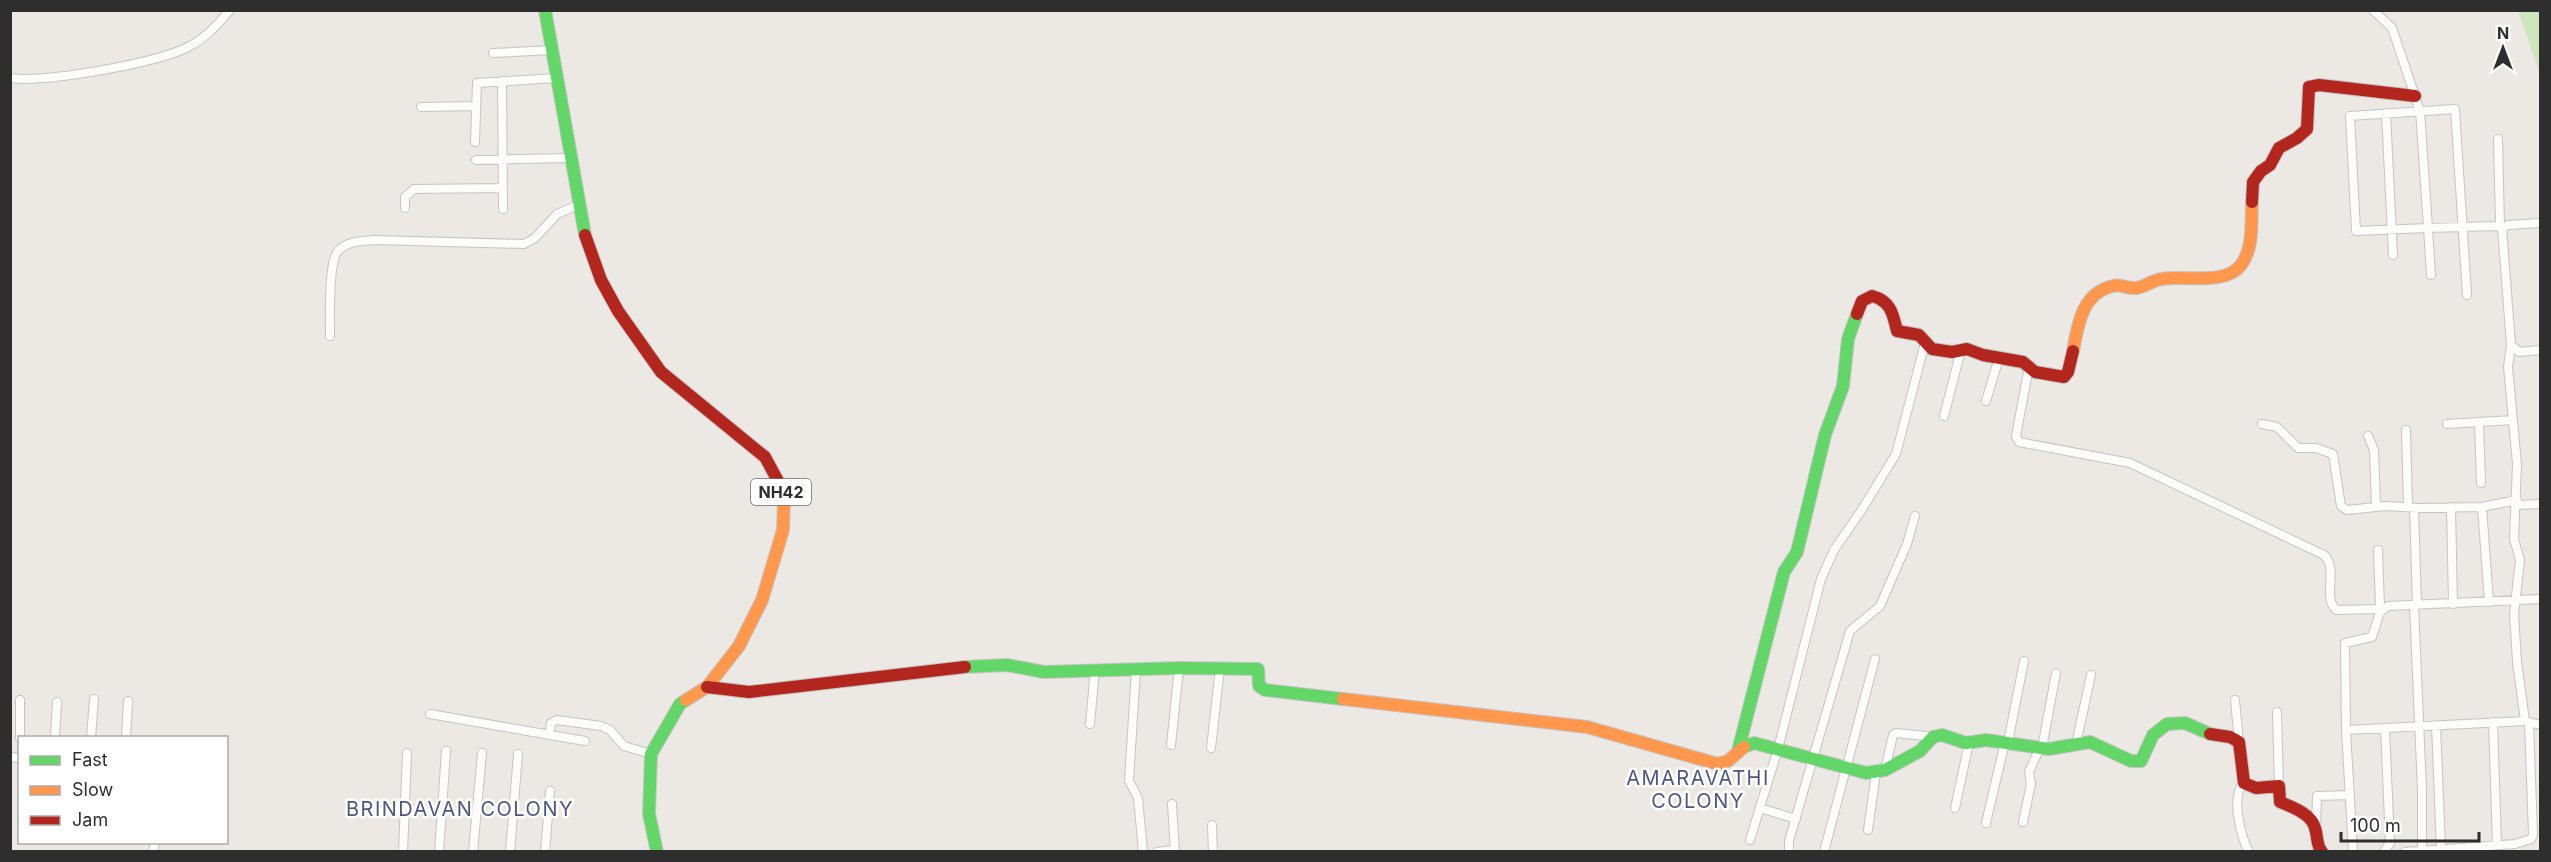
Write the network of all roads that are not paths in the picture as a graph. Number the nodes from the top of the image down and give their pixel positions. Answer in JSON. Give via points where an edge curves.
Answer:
{"nodes":[{"id":1,"x":230,"y":10,"type":"edge"},
{"id":2,"x":545,"y":10,"type":"edge"},
{"id":3,"x":2373,"y":10,"type":"edge"},
{"id":4,"x":552,"y":50,"type":"junction"},
{"id":5,"x":493,"y":53,"type":"dead end"},
{"id":6,"x":10,"y":78,"type":"edge"},
{"id":7,"x":557,"y":78,"type":"junction"},
{"id":8,"x":502,"y":81,"type":"junction"},
{"id":9,"x":2415,"y":96,"type":"junction"},
{"id":10,"x":475,"y":106,"type":"junction"},
{"id":11,"x":421,"y":107,"type":"dead end"},
{"id":12,"x":2420,"y":111,"type":"junction"},
{"id":13,"x":2386,"y":113,"type":"junction"},
{"id":14,"x":2498,"y":139,"type":"dead end"},
{"id":15,"x":475,"y":142,"type":"dead end"},
{"id":16,"x":570,"y":158,"type":"junction"},
{"id":17,"x":502,"y":159,"type":"junction"},
{"id":18,"x":476,"y":160,"type":"dead end"},
{"id":19,"x":503,"y":188,"type":"junction"},
{"id":20,"x":578,"y":205,"type":"junction"},
{"id":21,"x":405,"y":208,"type":"dead end"},
{"id":22,"x":503,"y":209,"type":"dead end"},
{"id":23,"x":2541,"y":223,"type":"edge"},
{"id":24,"x":2464,"y":225,"type":"junction"},
{"id":25,"x":2428,"y":228,"type":"junction"},
{"id":26,"x":2501,"y":228,"type":"junction"},
{"id":27,"x":2392,"y":230,"type":"junction"},
{"id":28,"x":2393,"y":255,"type":"dead end"},
{"id":29,"x":2431,"y":275,"type":"dead end"},
{"id":30,"x":2467,"y":295,"type":"dead end"},
{"id":31,"x":330,"y":336,"type":"dead end"},
{"id":32,"x":1925,"y":343,"type":"junction"},
{"id":33,"x":2511,"y":345,"type":"junction"},
{"id":34,"x":1960,"y":350,"type":"junction"},
{"id":35,"x":2541,"y":350,"type":"edge"},
{"id":36,"x":1999,"y":358,"type":"junction"},
{"id":37,"x":2029,"y":367,"type":"junction"},
{"id":38,"x":1986,"y":401,"type":"dead end"},
{"id":39,"x":1944,"y":416,"type":"dead end"},
{"id":40,"x":2513,"y":420,"type":"junction"},
{"id":41,"x":2479,"y":422,"type":"junction"},
{"id":42,"x":2262,"y":424,"type":"dead end"},
{"id":43,"x":2447,"y":424,"type":"dead end"},
{"id":44,"x":2406,"y":430,"type":"dead end"},
{"id":45,"x":2368,"y":436,"type":"dead end"},
{"id":46,"x":2481,"y":483,"type":"dead end"},
{"id":47,"x":2516,"y":502,"type":"junction"},
{"id":48,"x":2541,"y":504,"type":"edge"},
{"id":49,"x":2376,"y":506,"type":"junction"},
{"id":50,"x":2411,"y":507,"type":"junction"},
{"id":51,"x":2451,"y":507,"type":"junction"},
{"id":52,"x":2482,"y":507,"type":"junction"},
{"id":53,"x":1916,"y":516,"type":"dead end"},
{"id":54,"x":2378,"y":550,"type":"dead end"},
{"id":55,"x":2541,"y":599,"type":"edge"},
{"id":56,"x":2516,"y":600,"type":"junction"},
{"id":57,"x":2489,"y":602,"type":"junction"},
{"id":58,"x":2453,"y":604,"type":"junction"},
{"id":59,"x":2416,"y":605,"type":"junction"},
{"id":60,"x":2381,"y":609,"type":"junction"},
{"id":61,"x":1875,"y":658,"type":"dead end"},
{"id":62,"x":2024,"y":661,"type":"dead end"},
{"id":63,"x":1179,"y":668,"type":"junction"},
{"id":64,"x":1220,"y":668,"type":"junction"},
{"id":65,"x":1095,"y":669,"type":"junction"},
{"id":66,"x":1136,"y":670,"type":"junction"},
{"id":67,"x":2056,"y":674,"type":"dead end"},
{"id":68,"x":2091,"y":675,"type":"dead end"},
{"id":69,"x":707,"y":687,"type":"junction"},
{"id":70,"x":94,"y":699,"type":"dead end"},
{"id":71,"x":20,"y":700,"type":"dead end"},
{"id":72,"x":2235,"y":700,"type":"dead end"},
{"id":73,"x":128,"y":701,"type":"dead end"},
{"id":74,"x":57,"y":702,"type":"dead end"},
{"id":75,"x":2277,"y":712,"type":"dead end"},
{"id":76,"x":430,"y":714,"type":"dead end"},
{"id":77,"x":2527,"y":721,"type":"junction"},
{"id":78,"x":2493,"y":722,"type":"junction"},
{"id":79,"x":1090,"y":724,"type":"dead end"},
{"id":80,"x":2436,"y":725,"type":"junction"},
{"id":81,"x":2541,"y":725,"type":"edge"},
{"id":82,"x":2420,"y":726,"type":"junction"},
{"id":83,"x":2385,"y":728,"type":"junction"},
{"id":84,"x":2346,"y":730,"type":"junction"},
{"id":85,"x":549,"y":735,"type":"junction"},
{"id":86,"x":20,"y":736,"type":"edge"},
{"id":87,"x":55,"y":736,"type":"edge"},
{"id":88,"x":91,"y":736,"type":"edge"},
{"id":89,"x":126,"y":736,"type":"edge"},
{"id":90,"x":1932,"y":739,"type":"junction"},
{"id":91,"x":585,"y":741,"type":"dead end"},
{"id":92,"x":2007,"y":742,"type":"junction"},
{"id":93,"x":2239,"y":742,"type":"junction"},
{"id":94,"x":1969,"y":743,"type":"junction"},
{"id":95,"x":2076,"y":744,"type":"junction"},
{"id":96,"x":1171,"y":745,"type":"dead end"},
{"id":97,"x":1211,"y":748,"type":"dead end"},
{"id":98,"x":1778,"y":748,"type":"junction"},
{"id":99,"x":2041,"y":748,"type":"junction"},
{"id":100,"x":446,"y":751,"type":"dead end"},
{"id":101,"x":1738,"y":752,"type":"junction"},
{"id":102,"x":407,"y":753,"type":"dead end"},
{"id":103,"x":482,"y":753,"type":"dead end"},
{"id":104,"x":518,"y":754,"type":"dead end"},
{"id":105,"x":651,"y":754,"type":"junction"},
{"id":106,"x":1812,"y":759,"type":"junction"},
{"id":107,"x":1848,"y":770,"type":"junction"},
{"id":108,"x":1880,"y":771,"type":"junction"},
{"id":109,"x":2244,"y":783,"type":"junction"},
{"id":110,"x":2279,"y":786,"type":"junction"},
{"id":111,"x":2536,"y":790,"type":"edge"},
{"id":112,"x":550,"y":791,"type":"dead end"},
{"id":113,"x":2350,"y":795,"type":"junction"},
{"id":114,"x":1172,"y":804,"type":"dead end"},
{"id":115,"x":1760,"y":808,"type":"junction"},
{"id":116,"x":1955,"y":808,"type":"dead end"},
{"id":117,"x":1796,"y":819,"type":"junction"},
{"id":118,"x":2022,"y":822,"type":"dead end"},
{"id":119,"x":1986,"y":823,"type":"dead end"},
{"id":120,"x":1212,"y":825,"type":"dead end"},
{"id":121,"x":2316,"y":827,"type":"junction"},
{"id":122,"x":1868,"y":830,"type":"dead end"},
{"id":123,"x":1750,"y":840,"type":"dead end"},
{"id":124,"x":2497,"y":845,"type":"junction"},
{"id":125,"x":2441,"y":849,"type":"junction"},
{"id":126,"x":2422,"y":850,"type":"junction"},
{"id":127,"x":1174,"y":851,"type":"edge"},
{"id":128,"x":2352,"y":851,"type":"edge"},
{"id":129,"x":403,"y":852,"type":"edge"},
{"id":130,"x":439,"y":852,"type":"edge"},
{"id":131,"x":473,"y":852,"type":"edge"},
{"id":132,"x":510,"y":852,"type":"edge"},
{"id":133,"x":545,"y":852,"type":"edge"},
{"id":134,"x":657,"y":852,"type":"edge"},
{"id":135,"x":1143,"y":852,"type":"edge"},
{"id":136,"x":1157,"y":852,"type":"edge"},
{"id":137,"x":1213,"y":852,"type":"edge"},
{"id":138,"x":1789,"y":852,"type":"edge"},
{"id":139,"x":1824,"y":852,"type":"edge"},
{"id":140,"x":2249,"y":852,"type":"edge"},
{"id":141,"x":2322,"y":852,"type":"edge"},
{"id":142,"x":2384,"y":852,"type":"edge"},
{"id":143,"x":2405,"y":852,"type":"edge"}],
"edges":[{"from":1,"to":6,"type":"street","via":[[203,39],[164,56],[84,73]]},
{"from":2,"to":4,"type":"main road","number":"NH42"},
{"from":3,"to":9,"type":"street","via":[[2392,28]]},
{"from":4,"to":5,"type":"street"},
{"from":4,"to":7,"type":"main road","number":"NH42"},
{"from":7,"to":8,"type":"street"},
{"from":7,"to":16,"type":"main road","number":"NH42"},
{"from":8,"to":10,"type":"street","via":[[477,83]]},
{"from":8,"to":17,"type":"street"},
{"from":9,"to":12,"type":"street"},
{"from":9,"to":37,"type":"main road","via":[[2309,87],[2307,129],[2279,148],[2270,165],[2253,182],[2249,246],[2241,266],[2215,277],[2161,279],[2135,288],[2103,288],[2087,303],[2079,321],[2067,375],[2035,372]]},
{"from":10,"to":11,"type":"street"},
{"from":10,"to":15,"type":"street"},
{"from":12,"to":13,"type":"street"},
{"from":12,"to":24,"type":"street","via":[[2453,108],[2456,112]]},
{"from":12,"to":25,"type":"street"},
{"from":13,"to":27,"type":"street"},
{"from":13,"to":27,"type":"street","via":[[2354,115],[2349,120],[2356,231]]},
{"from":14,"to":26,"type":"street"},
{"from":16,"to":17,"type":"street"},
{"from":16,"to":20,"type":"main road","number":"NH42"},
{"from":17,"to":18,"type":"street"},
{"from":17,"to":19,"type":"street"},
{"from":19,"to":21,"type":"street","via":[[414,189],[405,197]]},
{"from":19,"to":22,"type":"street"},
{"from":20,"to":31,"type":"street","via":[[556,214],[536,238],[524,244],[374,240],[347,244],[334,256]]},
{"from":20,"to":69,"type":"main road","number":"NH42","via":[[590,254],[618,311],[661,372],[765,458],[777,476],[784,501],[783,530],[762,600],[739,646]]},
{"from":23,"to":26,"type":"street"},
{"from":24,"to":25,"type":"street"},
{"from":24,"to":26,"type":"street"},
{"from":24,"to":30,"type":"street"},
{"from":25,"to":27,"type":"street"},
{"from":25,"to":29,"type":"street"},
{"from":26,"to":33,"type":"street"},
{"from":27,"to":28,"type":"street"},
{"from":32,"to":34,"type":"main road","via":[[1932,349]]},
{"from":32,"to":98,"type":"street","via":[[1896,454],[1834,550],[1821,579]]},
{"from":32,"to":101,"type":"main road","via":[[1919,335],[1897,331],[1888,303],[1872,297],[1862,301],[1848,339],[1843,386],[1825,435],[1797,552],[1784,572]]},
{"from":33,"to":35,"type":"street","via":[[2519,352]]},
{"from":33,"to":40,"type":"street","via":[[2508,367]]},
{"from":34,"to":36,"type":"main road"},
{"from":34,"to":39,"type":"street"},
{"from":36,"to":37,"type":"main road","via":[[2023,362]]},
{"from":36,"to":38,"type":"street"},
{"from":37,"to":60,"type":"street","via":[[2016,436],[2019,442],[2130,463],[2153,472],[2324,555],[2330,565],[2332,603],[2336,610]]},
{"from":40,"to":41,"type":"street"},
{"from":40,"to":47,"type":"street"},
{"from":41,"to":43,"type":"street"},
{"from":41,"to":46,"type":"street"},
{"from":42,"to":49,"type":"street","via":[[2277,427],[2298,448],[2316,448],[2333,454],[2343,508]]},
{"from":44,"to":50,"type":"street"},
{"from":45,"to":49,"type":"street","via":[[2374,450]]},
{"from":47,"to":48,"type":"street"},
{"from":47,"to":52,"type":"street"},
{"from":47,"to":56,"type":"street","via":[[2514,539],[2520,560]]},
{"from":49,"to":50,"type":"street"},
{"from":50,"to":51,"type":"street"},
{"from":50,"to":59,"type":"street"},
{"from":51,"to":52,"type":"street"},
{"from":51,"to":58,"type":"street"},
{"from":52,"to":57,"type":"street"},
{"from":53,"to":106,"type":"street","via":[[1880,606],[1850,631]]},
{"from":54,"to":60,"type":"street"},
{"from":55,"to":56,"type":"street"},
{"from":56,"to":57,"type":"street"},
{"from":56,"to":77,"type":"street","via":[[2515,631]]},
{"from":57,"to":58,"type":"street"},
{"from":58,"to":59,"type":"street"},
{"from":59,"to":60,"type":"street"},
{"from":59,"to":82,"type":"street"},
{"from":60,"to":84,"type":"street","via":[[2373,637],[2348,641],[2343,647]]},
{"from":61,"to":107,"type":"street"},
{"from":62,"to":92,"type":"street"},
{"from":63,"to":64,"type":"main road"},
{"from":63,"to":66,"type":"main road"},
{"from":63,"to":96,"type":"street"},
{"from":64,"to":97,"type":"street"},
{"from":64,"to":101,"type":"main road","via":[[1258,669],[1259,686],[1264,690],[1587,727],[1718,765]]},
{"from":65,"to":66,"type":"main road"},
{"from":65,"to":69,"type":"main road","via":[[1044,672],[985,665],[749,692]]},
{"from":65,"to":79,"type":"street"},
{"from":66,"to":135,"type":"street","via":[[1129,781],[1138,798]]},
{"from":67,"to":99,"type":"street"},
{"from":68,"to":95,"type":"street"},
{"from":69,"to":105,"type":"main road","number":"NH42","via":[[680,704]]},
{"from":70,"to":88,"type":"street"},
{"from":71,"to":86,"type":"street"},
{"from":72,"to":93,"type":"street"},
{"from":73,"to":89,"type":"street"},
{"from":74,"to":87,"type":"street"},
{"from":75,"to":110,"type":"street"},
{"from":76,"to":85,"type":"street"},
{"from":77,"to":78,"type":"street"},
{"from":77,"to":81,"type":"street"},
{"from":77,"to":111,"type":"street"},
{"from":78,"to":80,"type":"street"},
{"from":78,"to":124,"type":"street"},
{"from":80,"to":82,"type":"street"},
{"from":80,"to":125,"type":"street"},
{"from":82,"to":83,"type":"street"},
{"from":82,"to":126,"type":"street"},
{"from":83,"to":84,"type":"street"},
{"from":83,"to":142,"type":"street","via":[[2390,843]]},
{"from":84,"to":113,"type":"street"},
{"from":85,"to":91,"type":"street"},
{"from":85,"to":105,"type":"street","via":[[551,723],[557,720],[602,726],[624,746]]},
{"from":90,"to":94,"type":"main road","via":[[1947,735]]},
{"from":90,"to":108,"type":"main road","via":[[1920,751]]},
{"from":90,"to":108,"type":"street","via":[[1896,733]]},
{"from":92,"to":94,"type":"main road"},
{"from":92,"to":99,"type":"main road"},
{"from":92,"to":119,"type":"street"},
{"from":93,"to":95,"type":"main road","via":[[2229,735],[2210,734],[2188,723],[2173,723],[2153,735],[2141,761],[2131,761],[2095,743]]},
{"from":93,"to":109,"type":"main road"},
{"from":94,"to":116,"type":"street"},
{"from":95,"to":99,"type":"main road"},
{"from":98,"to":101,"type":"main road","via":[[1754,743]]},
{"from":98,"to":106,"type":"main road"},
{"from":98,"to":115,"type":"street"},
{"from":99,"to":118,"type":"street","via":[[2029,772],[2031,784]]},
{"from":100,"to":130,"type":"street"},
{"from":102,"to":129,"type":"street"},
{"from":103,"to":131,"type":"street"},
{"from":104,"to":132,"type":"street"},
{"from":105,"to":134,"type":"main road","number":"NH42","via":[[649,814]]},
{"from":106,"to":107,"type":"main road"},
{"from":106,"to":117,"type":"street"},
{"from":107,"to":108,"type":"main road"},
{"from":107,"to":139,"type":"street"},
{"from":108,"to":122,"type":"street"},
{"from":109,"to":110,"type":"main road","via":[[2256,788]]},
{"from":109,"to":140,"type":"street","via":[[2236,796]]},
{"from":110,"to":121,"type":"main road","via":[[2280,802],[2298,809]]},
{"from":111,"to":124,"type":"street","via":[[2533,837]]},
{"from":112,"to":133,"type":"street"},
{"from":113,"to":121,"type":"street","via":[[2317,796]]},
{"from":113,"to":128,"type":"street"},
{"from":114,"to":127,"type":"street"},
{"from":115,"to":117,"type":"street"},
{"from":115,"to":123,"type":"street"},
{"from":117,"to":138,"type":"street"},
{"from":120,"to":137,"type":"street"},
{"from":121,"to":141,"type":"main road"},
{"from":124,"to":125,"type":"street"},
{"from":125,"to":126,"type":"street"},
{"from":126,"to":143,"type":"street"},
{"from":127,"to":136,"type":"street"}]}
